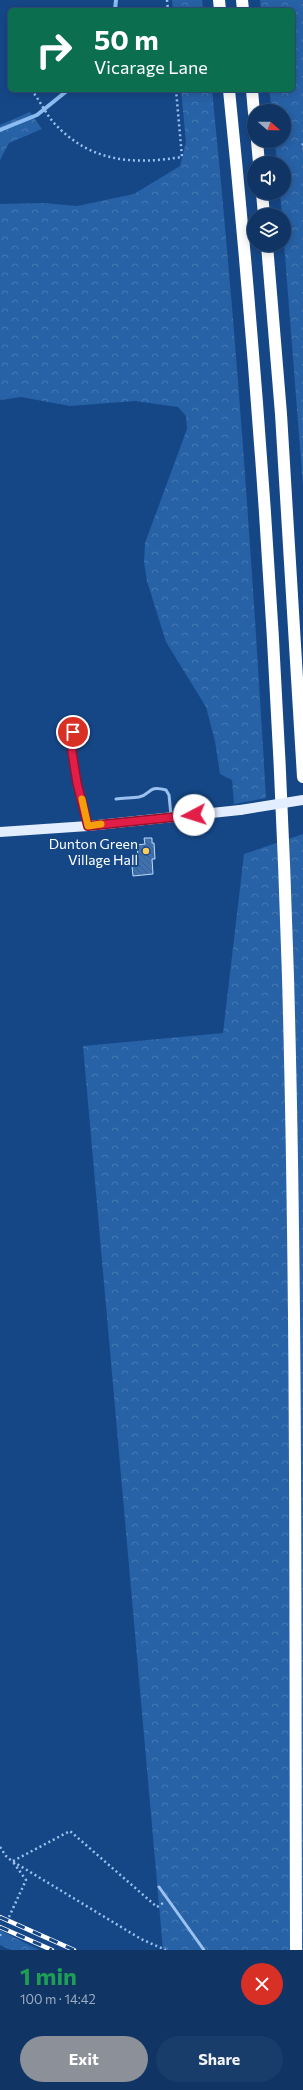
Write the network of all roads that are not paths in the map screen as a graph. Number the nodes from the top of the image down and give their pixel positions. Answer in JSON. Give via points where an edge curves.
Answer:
{"nodes":[{"id":1,"x":229,"y":92,"type":"edge"},
{"id":2,"x":252,"y":92,"type":"edge"},
{"id":3,"x":253,"y":104,"type":"edge"},
{"id":4,"x":268,"y":252,"type":"edge"},
{"id":5,"x":73,"y":732,"type":"dead end"},
{"id":6,"x":303,"y":777,"type":"edge"},
{"id":7,"x":116,"y":799,"type":"dead end"},
{"id":8,"x":303,"y":800,"type":"edge"},
{"id":9,"x":172,"y":817,"type":"junction"},
{"id":10,"x":88,"y":826,"type":"junction"},
{"id":11,"x":0,"y":832,"type":"edge"},
{"id":12,"x":159,"y":1887,"type":"dead end"},
{"id":13,"x":204,"y":1950,"type":"edge"},
{"id":14,"x":296,"y":1950,"type":"edge"}],
"edges":[{"from":1,"to":14,"type":"highway","via":[[267,543],[281,785],[288,977],[293,1306]]},
{"from":2,"to":3,"type":"highway"},
{"from":4,"to":6,"type":"highway","via":[[281,414]]},
{"from":5,"to":10,"type":"street","via":[[72,752]]},
{"from":7,"to":9,"type":"lane","via":[[141,796],[150,789],[166,790]]},
{"from":8,"to":9,"type":"main road","bridge":true},
{"from":9,"to":10,"type":"main road"},
{"from":10,"to":11,"type":"main road"},
{"from":12,"to":13,"type":"lane"}]}
